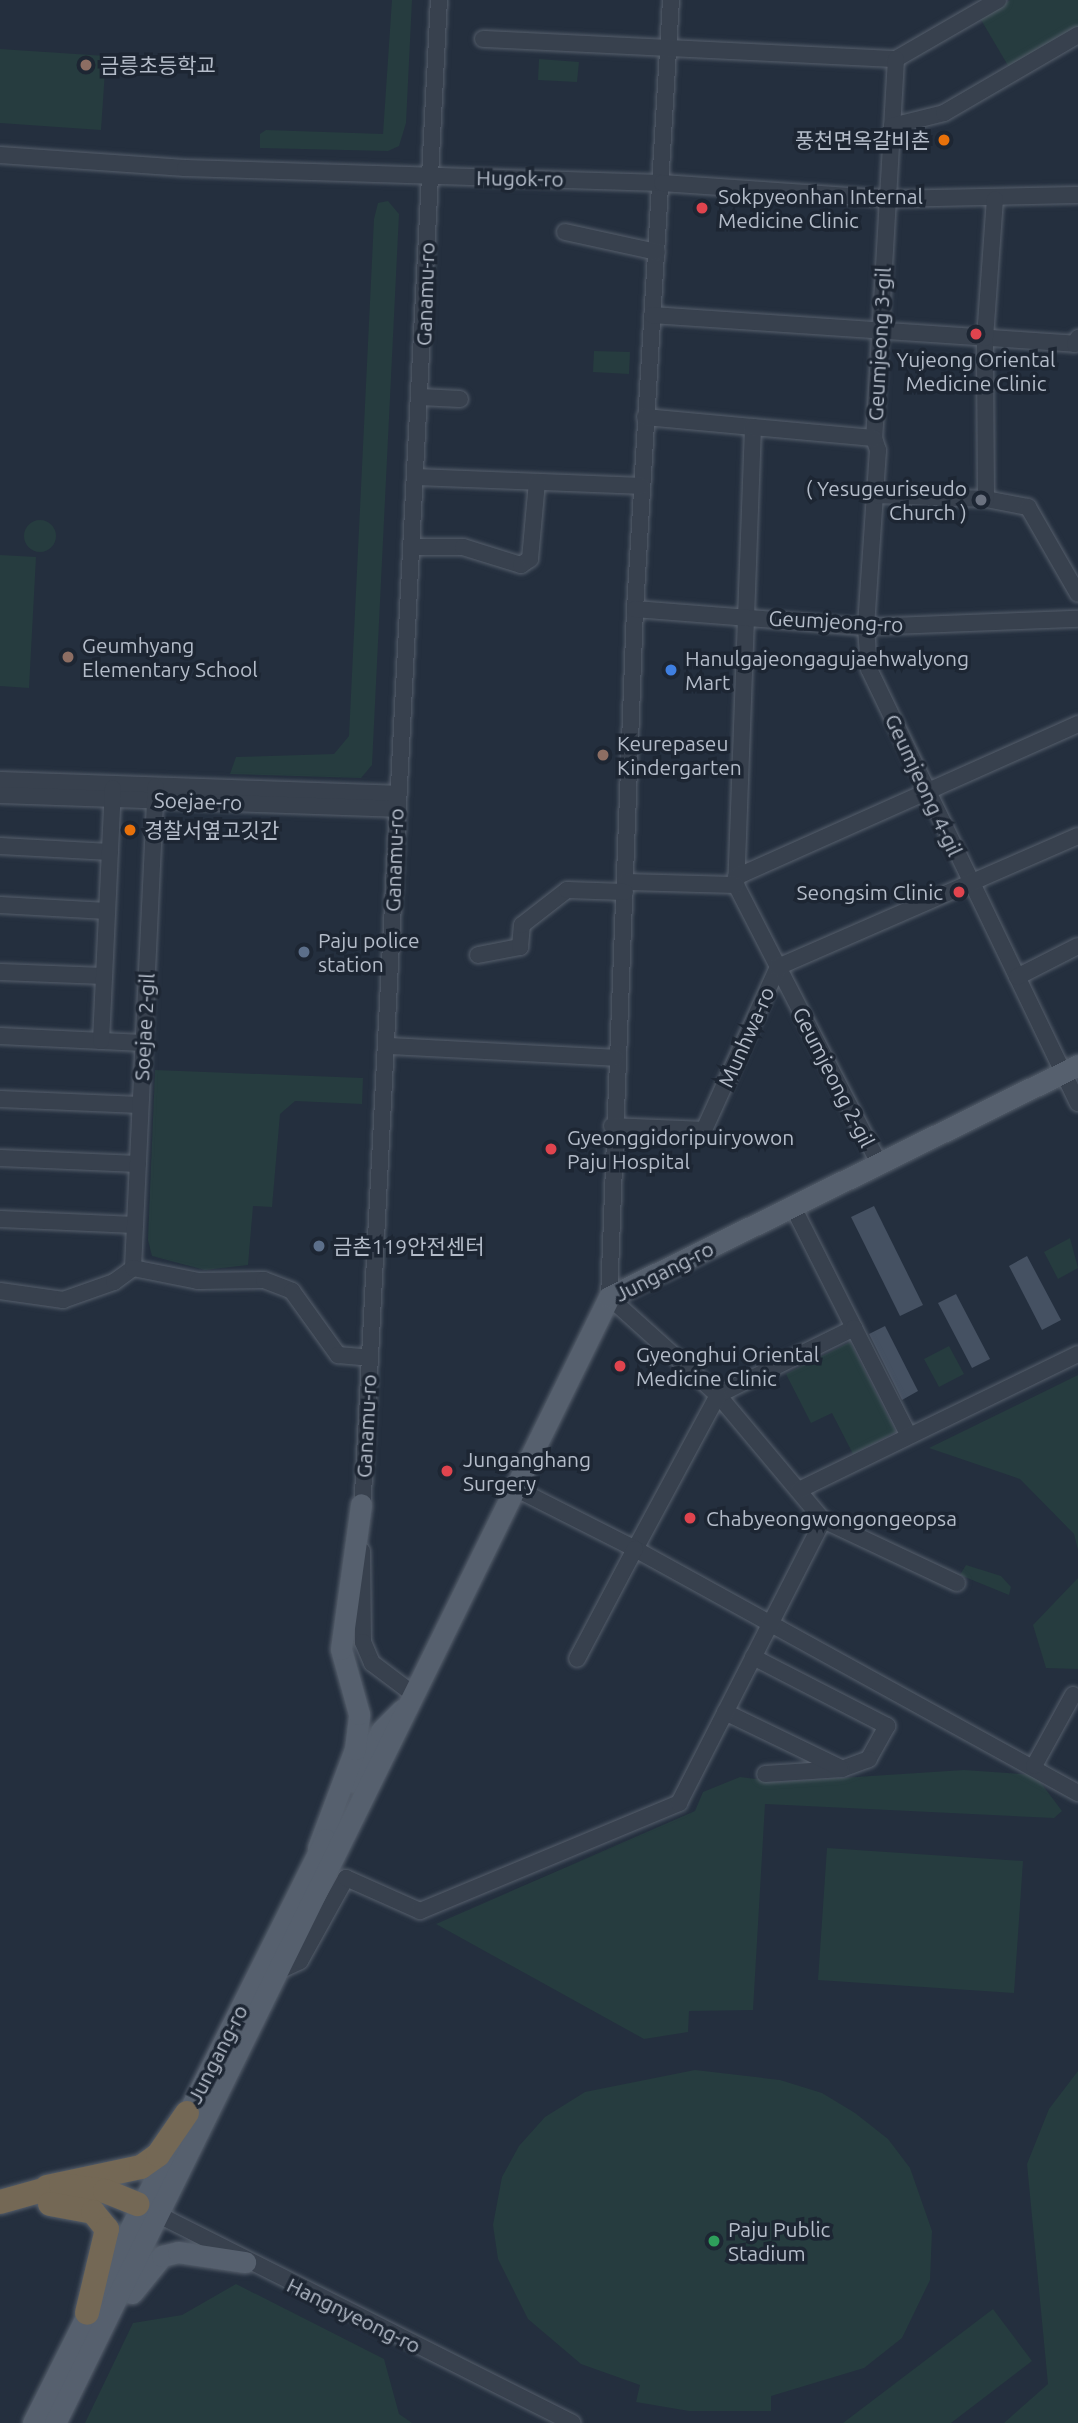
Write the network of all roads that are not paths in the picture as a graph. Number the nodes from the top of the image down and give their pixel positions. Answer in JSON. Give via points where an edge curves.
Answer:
{"nodes":[{"id":1,"x":439,"y":0,"type":"edge"},
{"id":2,"x":671,"y":0,"type":"edge"},
{"id":3,"x":998,"y":0,"type":"edge"},
{"id":4,"x":1078,"y":35,"type":"edge"},
{"id":5,"x":483,"y":39,"type":"dead end"},
{"id":6,"x":669,"y":48,"type":"junction"},
{"id":7,"x":896,"y":59,"type":"junction"},
{"id":8,"x":892,"y":126,"type":"junction"},
{"id":9,"x":0,"y":155,"type":"edge"},
{"id":10,"x":429,"y":176,"type":"junction"},
{"id":11,"x":662,"y":183,"type":"junction"},
{"id":12,"x":1078,"y":195,"type":"edge"},
{"id":13,"x":888,"y":199,"type":"junction"},
{"id":14,"x":995,"y":199,"type":"junction"},
{"id":15,"x":1039,"y":199,"type":"junction"},
{"id":16,"x":1078,"y":206,"type":"edge"},
{"id":17,"x":565,"y":232,"type":"dead end"},
{"id":18,"x":657,"y":252,"type":"junction"},
{"id":19,"x":652,"y":315,"type":"junction"},
{"id":20,"x":880,"y":331,"type":"junction"},
{"id":21,"x":985,"y":338,"type":"junction"},
{"id":22,"x":1077,"y":345,"type":"edge"},
{"id":23,"x":421,"y":397,"type":"junction"},
{"id":24,"x":460,"y":399,"type":"dead end"},
{"id":25,"x":645,"y":417,"type":"junction"},
{"id":26,"x":753,"y":428,"type":"junction"},
{"id":27,"x":874,"y":438,"type":"junction"},
{"id":28,"x":417,"y":477,"type":"junction"},
{"id":29,"x":537,"y":482,"type":"junction"},
{"id":30,"x":642,"y":486,"type":"junction"},
{"id":31,"x":875,"y":495,"type":"junction"},
{"id":32,"x":986,"y":499,"type":"junction"},
{"id":33,"x":416,"y":547,"type":"dead end"},
{"id":34,"x":1078,"y":594,"type":"edge"},
{"id":35,"x":635,"y":609,"type":"junction"},
{"id":36,"x":744,"y":615,"type":"junction"},
{"id":37,"x":1078,"y":620,"type":"edge"},
{"id":38,"x":866,"y":627,"type":"junction"},
{"id":39,"x":1078,"y":724,"type":"edge"},
{"id":40,"x":0,"y":780,"type":"edge"},
{"id":41,"x":928,"y":790,"type":"junction"},
{"id":42,"x":113,"y":792,"type":"junction"},
{"id":43,"x":155,"y":793,"type":"junction"},
{"id":44,"x":0,"y":795,"type":"edge"},
{"id":45,"x":396,"y":802,"type":"junction"},
{"id":46,"x":1078,"y":836,"type":"edge"},
{"id":47,"x":0,"y":846,"type":"edge"},
{"id":48,"x":110,"y":852,"type":"junction"},
{"id":49,"x":736,"y":881,"type":"junction"},
{"id":50,"x":971,"y":883,"type":"junction"},
{"id":51,"x":626,"y":887,"type":"junction"},
{"id":52,"x":0,"y":905,"type":"edge"},
{"id":53,"x":107,"y":911,"type":"junction"},
{"id":54,"x":1078,"y":946,"type":"edge"},
{"id":55,"x":478,"y":955,"type":"dead end"},
{"id":56,"x":778,"y":967,"type":"junction"},
{"id":57,"x":0,"y":972,"type":"edge"},
{"id":58,"x":104,"y":976,"type":"junction"},
{"id":59,"x":1017,"y":977,"type":"junction"},
{"id":60,"x":0,"y":1036,"type":"edge"},
{"id":61,"x":101,"y":1041,"type":"junction"},
{"id":62,"x":143,"y":1043,"type":"junction"},
{"id":63,"x":388,"y":1046,"type":"junction"},
{"id":64,"x":616,"y":1058,"type":"junction"},
{"id":65,"x":1072,"y":1068,"type":"edge"},
{"id":66,"x":0,"y":1099,"type":"edge"},
{"id":67,"x":1078,"y":1103,"type":"edge"},
{"id":68,"x":141,"y":1105,"type":"junction"},
{"id":69,"x":612,"y":1126,"type":"junction"},
{"id":70,"x":0,"y":1158,"type":"edge"},
{"id":71,"x":879,"y":1163,"type":"junction"},
{"id":72,"x":138,"y":1164,"type":"junction"},
{"id":73,"x":793,"y":1207,"type":"junction"},
{"id":74,"x":0,"y":1219,"type":"edge"},
{"id":75,"x":135,"y":1225,"type":"junction"},
{"id":76,"x":133,"y":1268,"type":"junction"},
{"id":77,"x":0,"y":1291,"type":"edge"},
{"id":78,"x":609,"y":1297,"type":"junction"},
{"id":79,"x":854,"y":1328,"type":"junction"},
{"id":80,"x":1078,"y":1354,"type":"edge"},
{"id":81,"x":370,"y":1358,"type":"junction"},
{"id":82,"x":718,"y":1395,"type":"junction"},
{"id":83,"x":908,"y":1434,"type":"junction"},
{"id":84,"x":513,"y":1487,"type":"junction"},
{"id":85,"x":799,"y":1490,"type":"junction"},
{"id":86,"x":361,"y":1504,"type":"junction"},
{"id":87,"x":822,"y":1520,"type":"junction"},
{"id":88,"x":635,"y":1549,"type":"junction"},
{"id":89,"x":957,"y":1583,"type":"dead end"},
{"id":90,"x":771,"y":1622,"type":"junction"},
{"id":91,"x":753,"y":1657,"type":"junction"},
{"id":92,"x":577,"y":1659,"type":"dead end"},
{"id":93,"x":1073,"y":1695,"type":"dead end"},
{"id":94,"x":416,"y":1696,"type":"junction"},
{"id":95,"x":725,"y":1712,"type":"junction"},
{"id":96,"x":1034,"y":1766,"type":"junction"},
{"id":97,"x":842,"y":1769,"type":"junction"},
{"id":98,"x":765,"y":1774,"type":"dead end"},
{"id":99,"x":1078,"y":1793,"type":"edge"},
{"id":100,"x":313,"y":1863,"type":"junction"},
{"id":101,"x":281,"y":1970,"type":"junction"},
{"id":102,"x":187,"y":2113,"type":"junction"},
{"id":103,"x":48,"y":2195,"type":"junction"},
{"id":104,"x":0,"y":2202,"type":"edge"},
{"id":105,"x":148,"y":2209,"type":"junction"},
{"id":106,"x":0,"y":2220,"type":"edge"},
{"id":107,"x":245,"y":2262,"type":"junction"},
{"id":108,"x":87,"y":2313,"type":"junction"},
{"id":109,"x":33,"y":2423,"type":"edge"},
{"id":110,"x":55,"y":2423,"type":"edge"},
{"id":111,"x":66,"y":2423,"type":"edge"},
{"id":112,"x":572,"y":2423,"type":"edge"}],
"edges":[{"from":1,"to":10,"type":"street","name":"Ganamu-ro"},
{"from":2,"to":6,"type":"street"},
{"from":3,"to":7,"type":"street"},
{"from":4,"to":8,"type":"street","via":[[944,113]]},
{"from":5,"to":6,"type":"street"},
{"from":6,"to":7,"type":"street"},
{"from":6,"to":11,"type":"street"},
{"from":7,"to":8,"type":"street","name":"Geumjeong 3-gil"},
{"from":8,"to":13,"type":"street","name":"Geumjeong 3-gil"},
{"from":9,"to":10,"type":"street","name":"Hugok-ro"},
{"from":10,"to":11,"type":"street","name":"Hugok-ro"},
{"from":10,"to":23,"type":"street","name":"Ganamu-ro"},
{"from":11,"to":13,"type":"street","name":"Hugok-ro"},
{"from":11,"to":18,"type":"street"},
{"from":12,"to":15,"type":"street"},
{"from":13,"to":14,"type":"street","name":"Hugok-ro"},
{"from":13,"to":20,"type":"street","name":"Geumjeong 3-gil"},
{"from":14,"to":15,"type":"street","name":"Hugok-ro"},
{"from":14,"to":21,"type":"street"},
{"from":15,"to":16,"type":"street"},
{"from":17,"to":18,"type":"street"},
{"from":18,"to":19,"type":"street"},
{"from":19,"to":20,"type":"street"},
{"from":19,"to":25,"type":"street"},
{"from":20,"to":21,"type":"street"},
{"from":20,"to":27,"type":"street","name":"Geumjeong 3-gil"},
{"from":21,"to":22,"type":"street"},
{"from":21,"to":32,"type":"street"},
{"from":23,"to":24,"type":"street"},
{"from":23,"to":28,"type":"street","name":"Ganamu-ro"},
{"from":25,"to":26,"type":"street"},
{"from":25,"to":30,"type":"street"},
{"from":26,"to":27,"type":"street"},
{"from":26,"to":36,"type":"street","name":"Geumjeong 2-gil"},
{"from":27,"to":31,"type":"street","name":"Geumjeong 3-gil"},
{"from":28,"to":29,"type":"street"},
{"from":28,"to":45,"type":"street","name":"Ganamu-ro"},
{"from":29,"to":30,"type":"street"},
{"from":29,"to":33,"type":"street","via":[[530,559],[521,565],[463,547]]},
{"from":30,"to":35,"type":"street"},
{"from":31,"to":32,"type":"street"},
{"from":31,"to":38,"type":"street","name":"Geumjeong 3-gil"},
{"from":32,"to":34,"type":"street","via":[[1035,512]]},
{"from":35,"to":36,"type":"street","name":"Geumjeong-ro"},
{"from":35,"to":51,"type":"street"},
{"from":36,"to":38,"type":"street","name":"Geumjeong-ro"},
{"from":36,"to":49,"type":"street","name":"Geumjeong 2-gil"},
{"from":37,"to":38,"type":"street","name":"Geumjeong-ro"},
{"from":38,"to":41,"type":"street","name":"Geumjeong 4-gil","via":[[869,669]]},
{"from":39,"to":41,"type":"street"},
{"from":40,"to":42,"type":"street"},
{"from":41,"to":49,"type":"street"},
{"from":41,"to":50,"type":"street","name":"Geumjeong 4-gil"},
{"from":42,"to":43,"type":"street"},
{"from":42,"to":44,"type":"street"},
{"from":42,"to":48,"type":"street"},
{"from":43,"to":45,"type":"street"},
{"from":43,"to":62,"type":"street","name":"Soejae 2-gil"},
{"from":45,"to":63,"type":"street","name":"Ganamu-ro"},
{"from":46,"to":50,"type":"street","name":"Munhwa-ro"},
{"from":47,"to":48,"type":"street"},
{"from":48,"to":53,"type":"street"},
{"from":49,"to":51,"type":"street"},
{"from":49,"to":56,"type":"street","name":"Geumjeong 2-gil"},
{"from":50,"to":56,"type":"street","name":"Munhwa-ro"},
{"from":50,"to":59,"type":"street","name":"Geumjeong 4-gil"},
{"from":51,"to":55,"type":"street","via":[[567,890],[522,925],[520,947]]},
{"from":51,"to":64,"type":"street"},
{"from":52,"to":53,"type":"street"},
{"from":53,"to":58,"type":"street"},
{"from":54,"to":59,"type":"street"},
{"from":56,"to":69,"type":"street","name":"Munhwa-ro","via":[[704,1130]]},
{"from":56,"to":71,"type":"street","name":"Geumjeong 2-gil"},
{"from":57,"to":58,"type":"street"},
{"from":58,"to":61,"type":"street"},
{"from":59,"to":65,"type":"street","name":"Geumjeong 4-gil"},
{"from":60,"to":61,"type":"street"},
{"from":61,"to":62,"type":"street"},
{"from":62,"to":68,"type":"street","name":"Soejae 2-gil"},
{"from":63,"to":64,"type":"street"},
{"from":63,"to":81,"type":"street","name":"Ganamu-ro"},
{"from":64,"to":69,"type":"street"},
{"from":65,"to":67,"type":"street","name":"Geumjeong 4-gil"},
{"from":65,"to":71,"type":"main road","name":"Jungang-ro"},
{"from":66,"to":68,"type":"street"},
{"from":68,"to":72,"type":"street","name":"Soejae 2-gil"},
{"from":69,"to":78,"type":"street"},
{"from":70,"to":72,"type":"street"},
{"from":71,"to":73,"type":"main road","name":"Jungang-ro"},
{"from":72,"to":75,"type":"street","name":"Soejae 2-gil"},
{"from":73,"to":78,"type":"main road","name":"Jungang-ro"},
{"from":73,"to":79,"type":"street"},
{"from":74,"to":75,"type":"street"},
{"from":75,"to":76,"type":"street","name":"Soejae 2-gil"},
{"from":76,"to":77,"type":"street","via":[[114,1282],[63,1300]]},
{"from":76,"to":81,"type":"street","via":[[198,1281],[264,1280],[283,1286],[292,1291],[338,1355]]},
{"from":78,"to":82,"type":"street"},
{"from":78,"to":84,"type":"main road","name":"Jungang-ro"},
{"from":79,"to":82,"type":"street"},
{"from":79,"to":83,"type":"street"},
{"from":80,"to":83,"type":"street"},
{"from":81,"to":86,"type":"street","name":"Ganamu-ro"},
{"from":82,"to":85,"type":"street"},
{"from":82,"to":88,"type":"street"},
{"from":83,"to":85,"type":"street"},
{"from":84,"to":88,"type":"street"},
{"from":84,"to":94,"type":"main road","name":"Jungang-ro"},
{"from":85,"to":87,"type":"street"},
{"from":86,"to":94,"type":"street","name":"Ganamu-ro","via":[[363,1642],[372,1663]]},
{"from":86,"to":100,"type":"main road","via":[[341,1649],[359,1714],[355,1749]]},
{"from":87,"to":89,"type":"street"},
{"from":87,"to":90,"type":"street"},
{"from":88,"to":90,"type":"street"},
{"from":88,"to":92,"type":"street"},
{"from":90,"to":91,"type":"street"},
{"from":90,"to":96,"type":"street"},
{"from":91,"to":95,"type":"street"},
{"from":91,"to":97,"type":"street","via":[[887,1726],[869,1759]]},
{"from":93,"to":96,"type":"street"},
{"from":94,"to":100,"type":"main road","name":"Jungang-ro","via":[[381,1731]]},
{"from":94,"to":101,"type":"main road","name":"Jungang-ro","via":[[334,1853]]},
{"from":95,"to":97,"type":"street"},
{"from":95,"to":101,"type":"street","via":[[679,1803],[420,1911],[346,1878],[300,1961]]},
{"from":96,"to":99,"type":"street"},
{"from":97,"to":98,"type":"street"},
{"from":100,"to":102,"type":"main road","name":"Jungang-ro"},
{"from":101,"to":105,"type":"main road","name":"Jungang-ro"},
{"from":102,"to":103,"type":"highway","via":[[158,2155],[141,2167]]},
{"from":102,"to":105,"type":"main road","name":"Jungang-ro"},
{"from":103,"to":104,"type":"highway"},
{"from":103,"to":105,"type":"highway"},
{"from":103,"to":106,"type":"highway"},
{"from":103,"to":108,"type":"highway","via":[[93,2212],[107,2229]]},
{"from":105,"to":107,"type":"street","name":"Hangnyeong-ro"},
{"from":105,"to":108,"type":"main road","name":"Jungang-ro"},
{"from":105,"to":110,"type":"main road","name":"Jungang-ro"},
{"from":107,"to":111,"type":"main road","via":[[178,2252],[155,2262],[139,2280]]},
{"from":107,"to":112,"type":"street","name":"Hangnyeong-ro"},
{"from":108,"to":109,"type":"main road","name":"Jungang-ro"}]}
